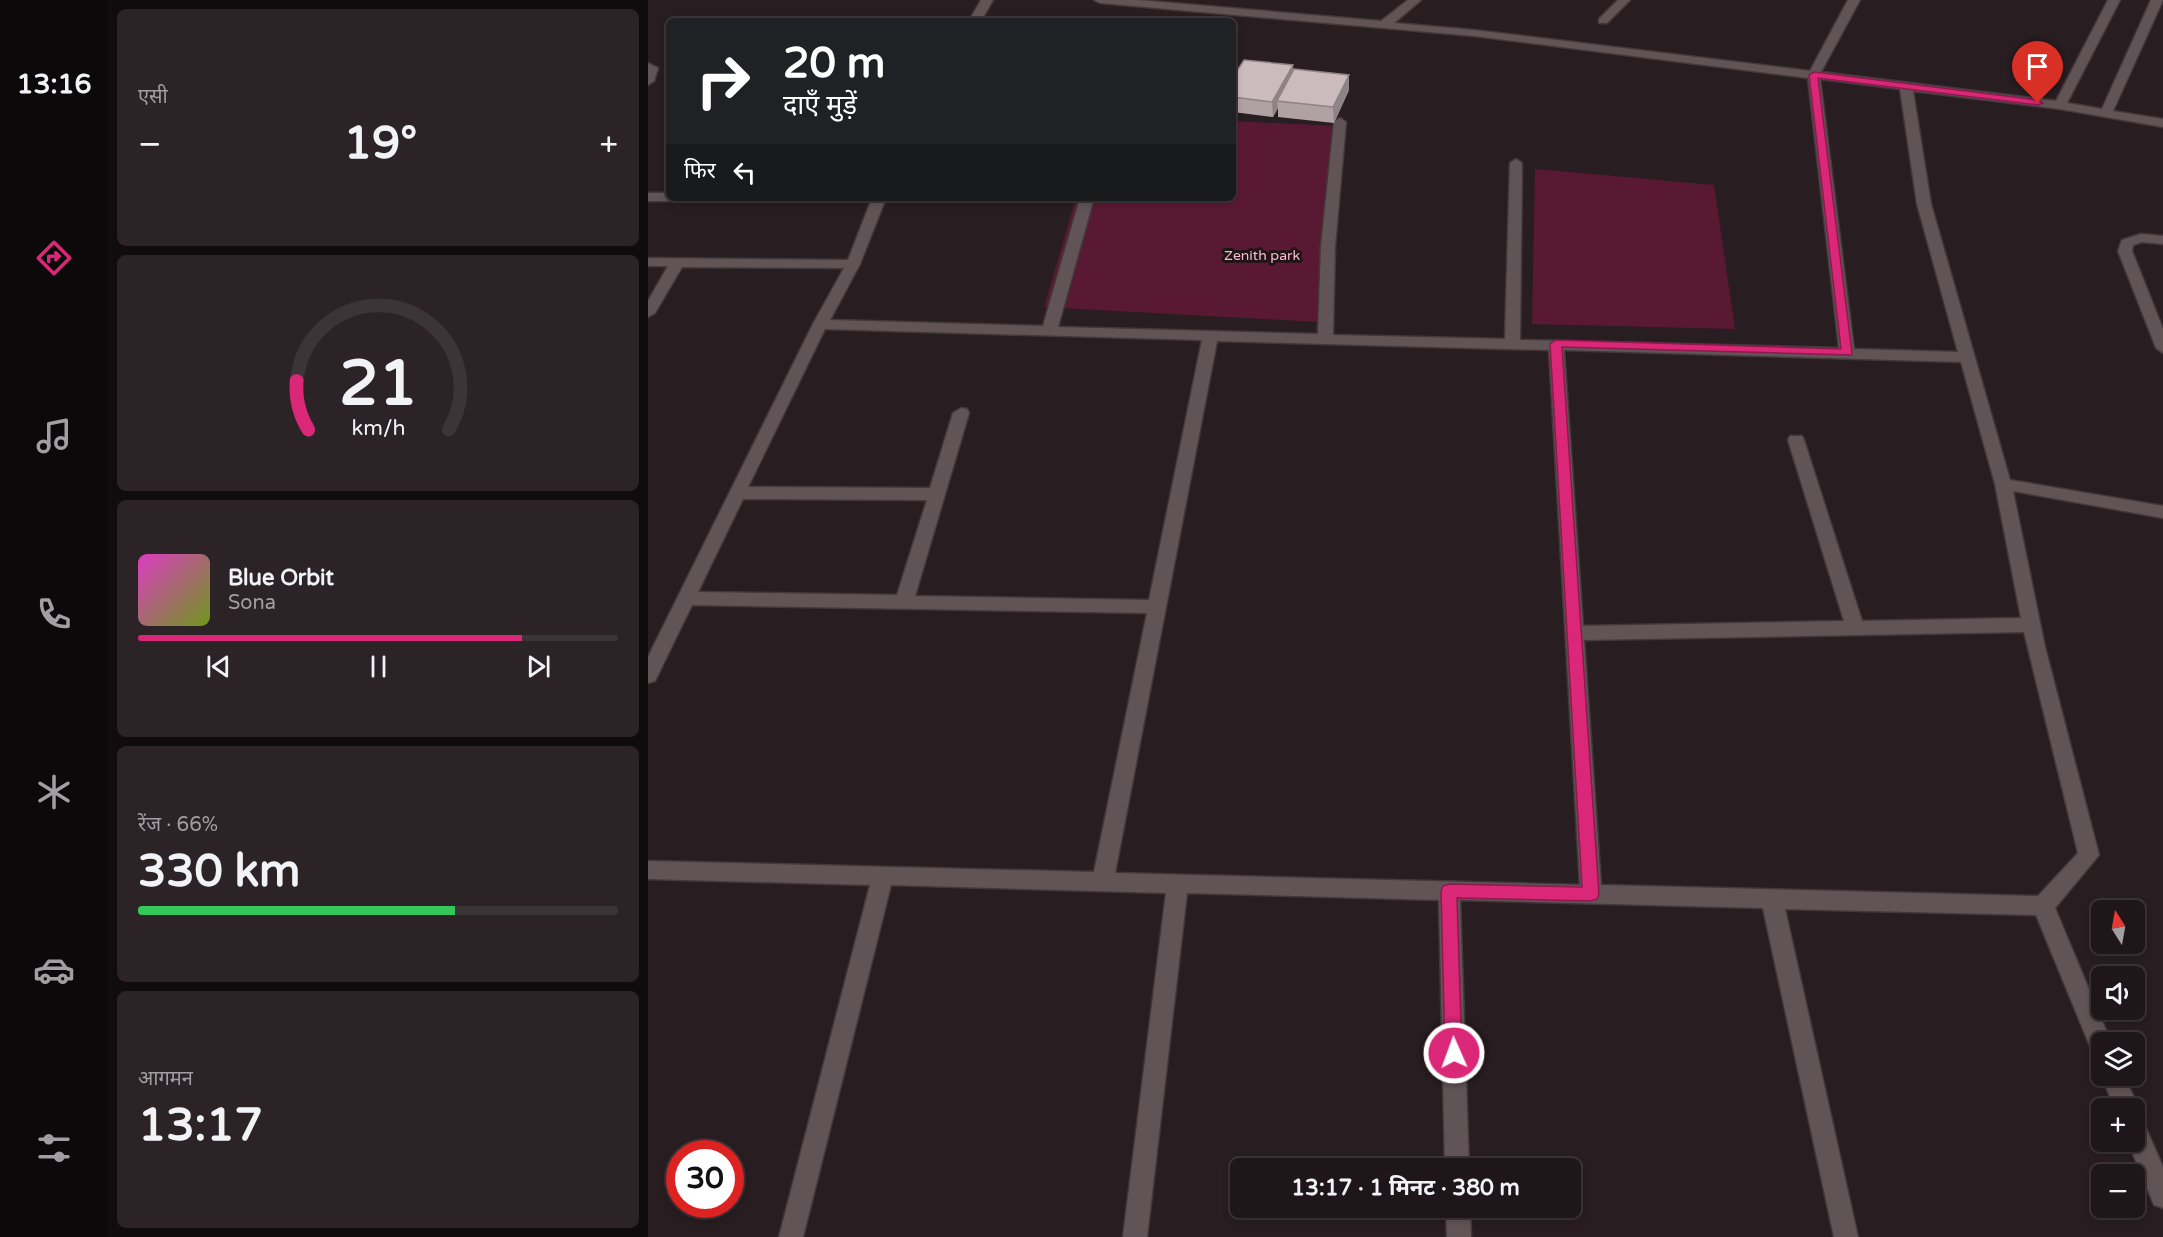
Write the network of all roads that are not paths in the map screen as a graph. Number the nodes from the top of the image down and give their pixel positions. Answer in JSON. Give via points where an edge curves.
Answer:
{"nodes":[{"id":1,"x":987,"y":0,"type":"edge"},
{"id":2,"x":1100,"y":0,"type":"edge"},
{"id":3,"x":1415,"y":0,"type":"edge"},
{"id":4,"x":1624,"y":0,"type":"edge"},
{"id":5,"x":1854,"y":0,"type":"edge"},
{"id":6,"x":2114,"y":0,"type":"edge"},
{"id":7,"x":2157,"y":0,"type":"edge"},
{"id":8,"x":977,"y":18,"type":"edge"},
{"id":9,"x":1603,"y":21,"type":"dead end"},
{"id":10,"x":1385,"y":24,"type":"junction"},
{"id":11,"x":648,"y":67,"type":"edge"},
{"id":12,"x":1814,"y":75,"type":"junction"},
{"id":13,"x":648,"y":81,"type":"edge"},
{"id":14,"x":1906,"y":86,"type":"junction"},
{"id":15,"x":2060,"y":105,"type":"junction"},
{"id":16,"x":2106,"y":113,"type":"junction"},
{"id":17,"x":1341,"y":122,"type":"dead end"},
{"id":18,"x":2163,"y":123,"type":"edge"},
{"id":19,"x":1516,"y":163,"type":"dead end"},
{"id":20,"x":648,"y":197,"type":"edge"},
{"id":21,"x":666,"y":197,"type":"edge"},
{"id":22,"x":878,"y":201,"type":"edge"},
{"id":23,"x":1086,"y":201,"type":"edge"},
{"id":24,"x":2163,"y":240,"type":"edge"},
{"id":25,"x":648,"y":261,"type":"edge"},
{"id":26,"x":678,"y":262,"type":"junction"},
{"id":27,"x":853,"y":264,"type":"junction"},
{"id":28,"x":648,"y":312,"type":"edge"},
{"id":29,"x":820,"y":324,"type":"junction"},
{"id":30,"x":1049,"y":332,"type":"junction"},
{"id":31,"x":1210,"y":338,"type":"junction"},
{"id":32,"x":1324,"y":340,"type":"junction"},
{"id":33,"x":1512,"y":343,"type":"junction"},
{"id":34,"x":1556,"y":344,"type":"junction"},
{"id":35,"x":2163,"y":348,"type":"edge"},
{"id":36,"x":1847,"y":353,"type":"junction"},
{"id":37,"x":1966,"y":357,"type":"junction"},
{"id":38,"x":961,"y":413,"type":"dead end"},
{"id":39,"x":1796,"y":440,"type":"dead end"},
{"id":40,"x":2003,"y":484,"type":"junction"},
{"id":41,"x":737,"y":493,"type":"junction"},
{"id":42,"x":936,"y":494,"type":"junction"},
{"id":43,"x":2163,"y":512,"type":"edge"},
{"id":44,"x":686,"y":598,"type":"junction"},
{"id":45,"x":903,"y":602,"type":"junction"},
{"id":46,"x":1157,"y":607,"type":"junction"},
{"id":47,"x":2032,"y":626,"type":"junction"},
{"id":48,"x":1855,"y":628,"type":"junction"},
{"id":49,"x":1574,"y":633,"type":"junction"},
{"id":50,"x":648,"y":676,"type":"edge"},
{"id":51,"x":648,"y":870,"type":"edge"},
{"id":52,"x":883,"y":876,"type":"junction"},
{"id":53,"x":1103,"y":882,"type":"junction"},
{"id":54,"x":1178,"y":884,"type":"junction"},
{"id":55,"x":1449,"y":891,"type":"junction"},
{"id":56,"x":1591,"y":894,"type":"junction"},
{"id":57,"x":1772,"y":899,"type":"junction"},
{"id":58,"x":2043,"y":906,"type":"junction"},
{"id":59,"x":2095,"y":1032,"type":"edge"},
{"id":60,"x":2145,"y":1152,"type":"edge"},
{"id":61,"x":1457,"y":1158,"type":"edge"},
{"id":62,"x":2163,"y":1196,"type":"edge"},
{"id":63,"x":1458,"y":1218,"type":"edge"},
{"id":64,"x":791,"y":1237,"type":"edge"},
{"id":65,"x":1134,"y":1237,"type":"edge"},
{"id":66,"x":1459,"y":1237,"type":"edge"},
{"id":67,"x":1846,"y":1237,"type":"edge"}],
"edges":[{"from":1,"to":8,"type":"street"},
{"from":2,"to":10,"type":"street"},
{"from":3,"to":10,"type":"street"},
{"from":4,"to":9,"type":"street"},
{"from":5,"to":12,"type":"street"},
{"from":6,"to":15,"type":"street"},
{"from":7,"to":16,"type":"street"},
{"from":10,"to":12,"type":"street"},
{"from":11,"to":13,"type":"street","via":[[652,68]]},
{"from":12,"to":14,"type":"street"},
{"from":12,"to":36,"type":"street"},
{"from":14,"to":15,"type":"street"},
{"from":14,"to":37,"type":"street","via":[[1924,204]]},
{"from":15,"to":16,"type":"street"},
{"from":16,"to":18,"type":"street"},
{"from":17,"to":32,"type":"street","via":[[1328,246]]},
{"from":19,"to":33,"type":"street"},
{"from":20,"to":21,"type":"street"},
{"from":22,"to":27,"type":"street"},
{"from":23,"to":30,"type":"street"},
{"from":24,"to":35,"type":"street","via":[[2133,239],[2125,251]]},
{"from":25,"to":26,"type":"street"},
{"from":26,"to":27,"type":"street"},
{"from":26,"to":28,"type":"street"},
{"from":27,"to":29,"type":"street"},
{"from":29,"to":30,"type":"street"},
{"from":29,"to":41,"type":"street"},
{"from":30,"to":31,"type":"street"},
{"from":31,"to":32,"type":"street"},
{"from":31,"to":46,"type":"street"},
{"from":32,"to":33,"type":"street"},
{"from":33,"to":34,"type":"street"},
{"from":34,"to":36,"type":"street"},
{"from":34,"to":49,"type":"street"},
{"from":36,"to":37,"type":"street"},
{"from":37,"to":40,"type":"street"},
{"from":38,"to":42,"type":"street"},
{"from":39,"to":48,"type":"street"},
{"from":40,"to":43,"type":"street"},
{"from":40,"to":47,"type":"street"},
{"from":41,"to":42,"type":"street"},
{"from":41,"to":44,"type":"street"},
{"from":42,"to":45,"type":"street"},
{"from":44,"to":45,"type":"street"},
{"from":44,"to":50,"type":"street"},
{"from":45,"to":46,"type":"street"},
{"from":46,"to":53,"type":"street"},
{"from":47,"to":48,"type":"street"},
{"from":47,"to":58,"type":"street","via":[[2089,855]]},
{"from":48,"to":49,"type":"street"},
{"from":49,"to":56,"type":"street"},
{"from":51,"to":52,"type":"street"},
{"from":52,"to":53,"type":"street"},
{"from":52,"to":64,"type":"street"},
{"from":53,"to":54,"type":"street"},
{"from":54,"to":55,"type":"street"},
{"from":54,"to":65,"type":"street"},
{"from":55,"to":56,"type":"street"},
{"from":55,"to":61,"type":"street"},
{"from":56,"to":57,"type":"street"},
{"from":57,"to":58,"type":"street"},
{"from":57,"to":67,"type":"street"},
{"from":58,"to":59,"type":"street"},
{"from":60,"to":62,"type":"street"},
{"from":63,"to":66,"type":"street"}]}
